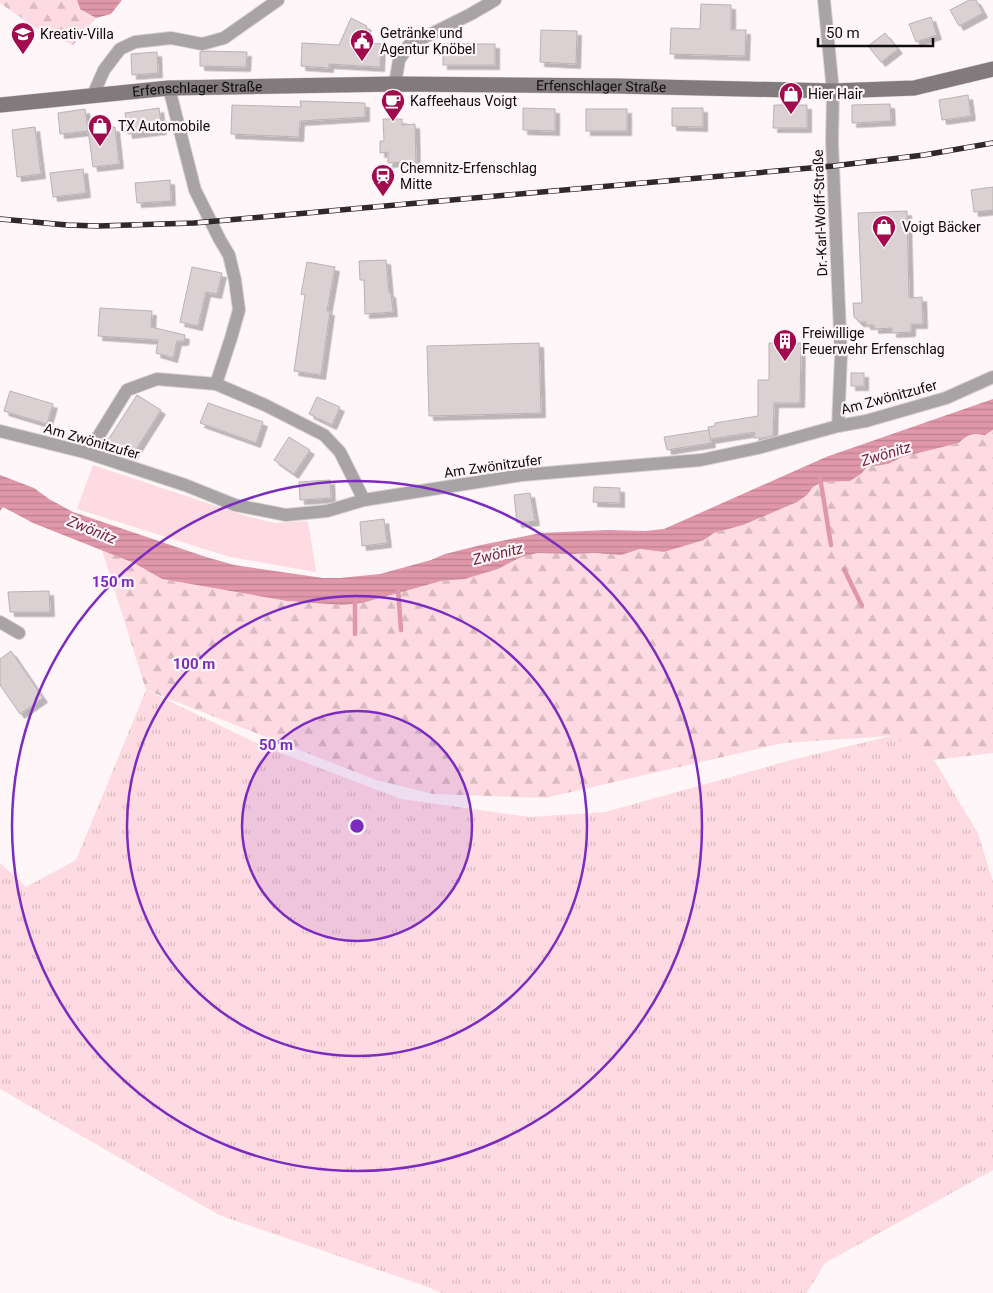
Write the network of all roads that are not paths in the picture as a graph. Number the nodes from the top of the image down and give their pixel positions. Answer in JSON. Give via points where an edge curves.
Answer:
{"nodes":[{"id":1,"x":278,"y":0,"type":"edge"},
{"id":2,"x":495,"y":0,"type":"edge"},
{"id":3,"x":824,"y":0,"type":"edge"},
{"id":4,"x":993,"y":69,"type":"edge"},
{"id":5,"x":395,"y":84,"type":"junction"},
{"id":6,"x":168,"y":88,"type":"junction"},
{"id":7,"x":833,"y":91,"type":"junction"},
{"id":8,"x":93,"y":95,"type":"junction"},
{"id":9,"x":0,"y":105,"type":"edge"},
{"id":10,"x":993,"y":377,"type":"edge"},
{"id":11,"x":216,"y":384,"type":"junction"},
{"id":12,"x":838,"y":426,"type":"junction"},
{"id":13,"x":0,"y":431,"type":"edge"},
{"id":14,"x":88,"y":453,"type":"junction"},
{"id":15,"x":364,"y":500,"type":"junction"},
{"id":16,"x":0,"y":622,"type":"edge"},
{"id":17,"x":20,"y":633,"type":"dead end"}],
"edges":[{"from":1,"to":8,"type":"street","via":[[224,38],[202,44],[172,38],[135,42],[120,49],[104,70]]},
{"from":2,"to":5,"type":"street","via":[[409,45],[400,60]]},
{"from":3,"to":7,"type":"street","name":"Dr.-Karl-Wolff-Straße"},
{"from":4,"to":7,"type":"main road","name":"Erfenschlager Straße","via":[[914,88]]},
{"from":5,"to":6,"type":"main road","name":"Erfenschlager Straße"},
{"from":5,"to":7,"type":"main road","name":"Erfenschlager Straße"},
{"from":6,"to":8,"type":"main road","name":"Erfenschlager Straße"},
{"from":6,"to":11,"type":"street","via":[[195,190],[229,255],[235,280],[239,310]]},
{"from":7,"to":12,"type":"street","name":"Dr.-Karl-Wolff-Straße","via":[[840,356]]},
{"from":8,"to":9,"type":"main road","name":"Erfenschlager Straße"},
{"from":10,"to":12,"type":"street","name":"Am Zwönitzufer","via":[[946,398]]},
{"from":11,"to":14,"type":"street","via":[[157,379],[128,390]]},
{"from":11,"to":15,"type":"street","via":[[324,436],[340,452]]},
{"from":12,"to":15,"type":"street","name":"Am Zwönitzufer","via":[[700,460],[522,475]]},
{"from":13,"to":14,"type":"street","name":"Am Zwönitzufer"},
{"from":14,"to":15,"type":"street","name":"Am Zwönitzufer","via":[[235,504],[286,515],[327,511]]},
{"from":16,"to":17,"type":"street"}]}
